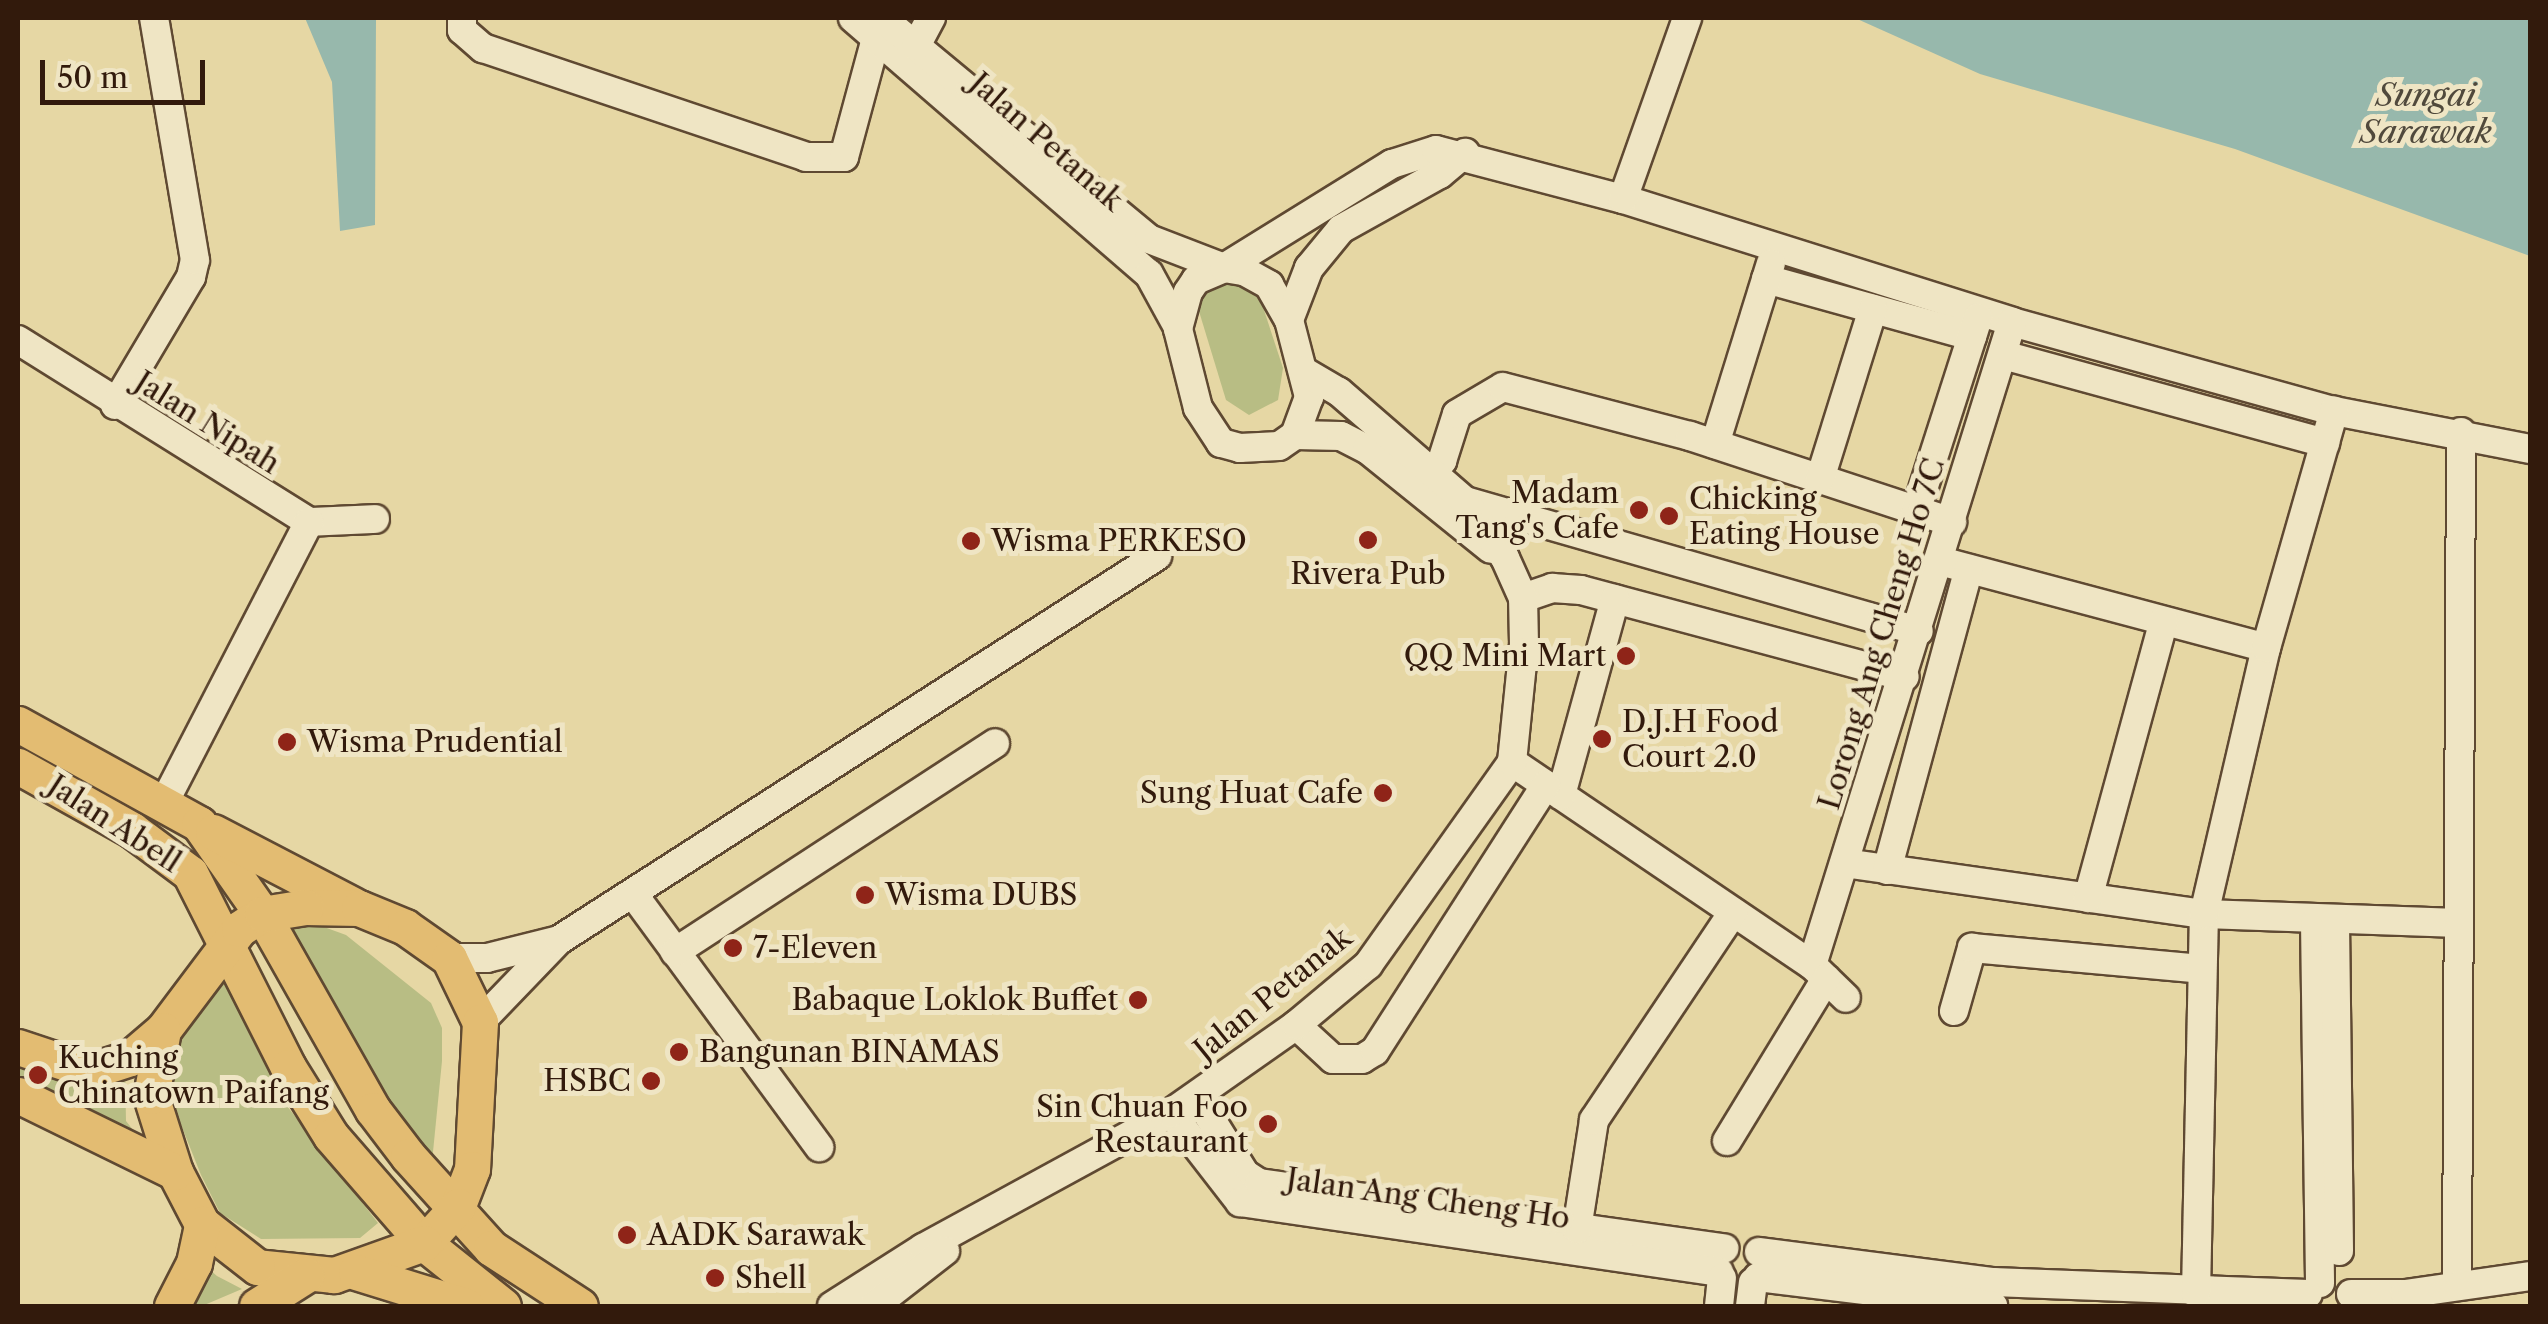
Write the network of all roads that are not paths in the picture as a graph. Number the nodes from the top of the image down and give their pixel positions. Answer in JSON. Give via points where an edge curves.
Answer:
{"nodes":[{"id":1,"x":154,"y":18,"type":"edge"},
{"id":2,"x":462,"y":18,"type":"edge"},
{"id":3,"x":853,"y":18,"type":"edge"},
{"id":4,"x":932,"y":18,"type":"edge"},
{"id":5,"x":1687,"y":18,"type":"edge"},
{"id":6,"x":879,"y":28,"type":"edge"},
{"id":7,"x":916,"y":46,"type":"junction"},
{"id":8,"x":1464,"y":153,"type":"junction"},
{"id":9,"x":1623,"y":199,"type":"junction"},
{"id":10,"x":1776,"y":248,"type":"junction"},
{"id":11,"x":1224,"y":268,"type":"junction"},
{"id":12,"x":1766,"y":279,"type":"junction"},
{"id":13,"x":1873,"y":308,"type":"junction"},
{"id":14,"x":1289,"y":320,"type":"junction"},
{"id":15,"x":2012,"y":322,"type":"junction"},
{"id":16,"x":1976,"y":324,"type":"junction"},
{"id":17,"x":1178,"y":328,"type":"junction"},
{"id":18,"x":18,"y":340,"type":"edge"},
{"id":19,"x":2002,"y":355,"type":"junction"},
{"id":20,"x":1303,"y":370,"type":"junction"},
{"id":21,"x":115,"y":405,"type":"junction"},
{"id":22,"x":2334,"y":411,"type":"junction"},
{"id":23,"x":2460,"y":432,"type":"junction"},
{"id":24,"x":1295,"y":435,"type":"junction"},
{"id":25,"x":2325,"y":443,"type":"junction"},
{"id":26,"x":1715,"y":444,"type":"junction"},
{"id":27,"x":2530,"y":449,"type":"edge"},
{"id":28,"x":1431,"y":472,"type":"junction"},
{"id":29,"x":1820,"y":479,"type":"junction"},
{"id":30,"x":1465,"y":501,"type":"junction"},
{"id":31,"x":1916,"y":510,"type":"junction"},
{"id":32,"x":375,"y":520,"type":"dead end"},
{"id":33,"x":309,"y":522,"type":"junction"},
{"id":34,"x":1952,"y":522,"type":"junction"},
{"id":35,"x":1157,"y":556,"type":"dead end"},
{"id":36,"x":1505,"y":558,"type":"junction"},
{"id":37,"x":1940,"y":561,"type":"junction"},
{"id":38,"x":1969,"y":569,"type":"junction"},
{"id":39,"x":1522,"y":598,"type":"junction"},
{"id":40,"x":1615,"y":600,"type":"junction"},
{"id":41,"x":2164,"y":621,"type":"junction"},
{"id":42,"x":1919,"y":632,"type":"junction"},
{"id":43,"x":2266,"y":648,"type":"junction"},
{"id":44,"x":1905,"y":677,"type":"junction"},
{"id":45,"x":18,"y":724,"type":"edge"},
{"id":46,"x":995,"y":743,"type":"dead end"},
{"id":47,"x":1512,"y":762,"type":"junction"},
{"id":48,"x":18,"y":766,"type":"edge"},
{"id":49,"x":1554,"y":790,"type":"junction"},
{"id":50,"x":165,"y":800,"type":"junction"},
{"id":51,"x":199,"y":824,"type":"junction"},
{"id":52,"x":1844,"y":863,"type":"junction"},
{"id":53,"x":1888,"y":870,"type":"junction"},
{"id":54,"x":634,"y":895,"type":"junction"},
{"id":55,"x":2088,"y":898,"type":"junction"},
{"id":56,"x":358,"y":908,"type":"junction"},
{"id":57,"x":1733,"y":912,"type":"junction"},
{"id":58,"x":262,"y":914,"type":"junction"},
{"id":59,"x":2204,"y":914,"type":"junction"},
{"id":60,"x":2325,"y":922,"type":"junction"},
{"id":61,"x":2459,"y":923,"type":"junction"},
{"id":62,"x":559,"y":940,"type":"junction"},
{"id":63,"x":225,"y":947,"type":"junction"},
{"id":64,"x":675,"y":952,"type":"junction"},
{"id":65,"x":449,"y":958,"type":"junction"},
{"id":66,"x":2201,"y":969,"type":"junction"},
{"id":67,"x":1828,"y":980,"type":"junction"},
{"id":68,"x":1954,"y":1012,"type":"dead end"},
{"id":69,"x":480,"y":1022,"type":"junction"},
{"id":70,"x":1296,"y":1025,"type":"junction"},
{"id":71,"x":164,"y":1030,"type":"junction"},
{"id":72,"x":18,"y":1047,"type":"edge"},
{"id":73,"x":18,"y":1094,"type":"edge"},
{"id":74,"x":1197,"y":1097,"type":"junction"},
{"id":75,"x":1171,"y":1113,"type":"junction"},
{"id":76,"x":1727,"y":1142,"type":"dead end"},
{"id":77,"x":819,"y":1147,"type":"dead end"},
{"id":78,"x":174,"y":1172,"type":"junction"},
{"id":79,"x":458,"y":1206,"type":"junction"},
{"id":80,"x":986,"y":1219,"type":"junction"},
{"id":81,"x":202,"y":1224,"type":"junction"},
{"id":82,"x":1577,"y":1229,"type":"junction"},
{"id":83,"x":424,"y":1243,"type":"junction"},
{"id":84,"x":1722,"y":1266,"type":"junction"},
{"id":85,"x":356,"y":1272,"type":"junction"},
{"id":86,"x":306,"y":1275,"type":"junction"},
{"id":87,"x":2530,"y":1276,"type":"edge"},
{"id":88,"x":1755,"y":1280,"type":"edge"},
{"id":89,"x":2458,"y":1286,"type":"junction"},
{"id":90,"x":2196,"y":1293,"type":"junction"},
{"id":91,"x":2330,"y":1295,"type":"edge"},
{"id":92,"x":172,"y":1306,"type":"edge"},
{"id":93,"x":257,"y":1306,"type":"edge"},
{"id":94,"x":466,"y":1306,"type":"edge"},
{"id":95,"x":503,"y":1306,"type":"edge"},
{"id":96,"x":580,"y":1306,"type":"edge"},
{"id":97,"x":832,"y":1306,"type":"edge"},
{"id":98,"x":874,"y":1306,"type":"edge"},
{"id":99,"x":1719,"y":1306,"type":"edge"},
{"id":100,"x":1993,"y":1306,"type":"edge"}],
"edges":[{"from":1,"to":21,"type":"street","via":[[194,260],[191,277]]},
{"from":2,"to":6,"type":"street","via":[[462,30],[483,48],[806,158],[844,157]]},
{"from":3,"to":6,"type":"street","name":"Jalan Petanak"},
{"from":4,"to":7,"type":"street"},
{"from":5,"to":9,"type":"street"},
{"from":6,"to":7,"type":"street","name":"Jalan Petanak"},
{"from":6,"to":17,"type":"street","name":"Jalan Petanak","via":[[1148,274]]},
{"from":7,"to":11,"type":"street","name":"Jalan Petanak","via":[[1135,228]]},
{"from":8,"to":9,"type":"street"},
{"from":8,"to":11,"type":"street","via":[[1436,150],[1392,164]]},
{"from":8,"to":14,"type":"street","via":[[1440,174],[1341,229],[1308,268]]},
{"from":9,"to":10,"type":"street"},
{"from":10,"to":12,"type":"street"},
{"from":10,"to":16,"type":"street"},
{"from":11,"to":14,"type":"street","via":[[1269,285]]},
{"from":11,"to":17,"type":"street","via":[[1196,280]]},
{"from":12,"to":13,"type":"street"},
{"from":12,"to":26,"type":"street"},
{"from":13,"to":16,"type":"street"},
{"from":13,"to":29,"type":"street"},
{"from":14,"to":20,"type":"street"},
{"from":15,"to":16,"type":"street"},
{"from":15,"to":19,"type":"street","name":"Lorong Ang Cheng Ho 7C"},
{"from":15,"to":22,"type":"street"},
{"from":16,"to":31,"type":"street"},
{"from":17,"to":24,"type":"street","via":[[1198,408],[1221,442],[1256,450]]},
{"from":18,"to":21,"type":"street","name":"Jalan Nipah"},
{"from":19,"to":25,"type":"street"},
{"from":19,"to":34,"type":"street","name":"Lorong Ang Cheng Ho 7C"},
{"from":20,"to":24,"type":"street","via":[[1309,397]]},
{"from":20,"to":28,"type":"street","name":"Jalan Petanak","via":[[1339,392]]},
{"from":21,"to":33,"type":"street","name":"Jalan Nipah"},
{"from":22,"to":23,"type":"street"},
{"from":22,"to":25,"type":"street"},
{"from":23,"to":27,"type":"street"},
{"from":23,"to":61,"type":"street"},
{"from":24,"to":36,"type":"street","via":[[1341,436],[1368,450],[1451,522]]},
{"from":25,"to":43,"type":"street"},
{"from":26,"to":28,"type":"street","via":[[1503,387],[1457,414],[1442,460]]},
{"from":26,"to":29,"type":"street"},
{"from":28,"to":30,"type":"street","name":"Jalan Petanak"},
{"from":29,"to":31,"type":"street"},
{"from":30,"to":36,"type":"street","name":"Jalan Petanak"},
{"from":30,"to":42,"type":"street"},
{"from":31,"to":34,"type":"street"},
{"from":32,"to":33,"type":"street"},
{"from":33,"to":50,"type":"street"},
{"from":34,"to":37,"type":"street","name":"Lorong Ang Cheng Ho 7C"},
{"from":35,"to":54,"type":"street"},
{"from":36,"to":39,"type":"street","name":"Jalan Petanak"},
{"from":37,"to":38,"type":"street"},
{"from":37,"to":42,"type":"street","name":"Lorong Ang Cheng Ho 7C"},
{"from":38,"to":41,"type":"street"},
{"from":38,"to":53,"type":"street"},
{"from":39,"to":40,"type":"street","via":[[1552,588]]},
{"from":39,"to":47,"type":"street","name":"Jalan Petanak","via":[[1523,699]]},
{"from":40,"to":44,"type":"street"},
{"from":40,"to":49,"type":"street"},
{"from":41,"to":43,"type":"street"},
{"from":41,"to":55,"type":"street"},
{"from":42,"to":44,"type":"street","name":"Lorong Ang Cheng Ho 7C"},
{"from":43,"to":59,"type":"street"},
{"from":44,"to":52,"type":"street","name":"Lorong Ang Cheng Ho 7C"},
{"from":45,"to":50,"type":"main road","name":"Jalan Abell"},
{"from":46,"to":64,"type":"street"},
{"from":47,"to":49,"type":"street"},
{"from":47,"to":70,"type":"street","name":"Jalan Petanak","via":[[1368,965]]},
{"from":48,"to":63,"type":"main road","name":"Jalan Abell","via":[[132,830],[190,872]]},
{"from":49,"to":57,"type":"street"},
{"from":49,"to":70,"type":"street","via":[[1375,1051],[1348,1061],[1318,1050]]},
{"from":50,"to":51,"type":"main road","name":"Jalan Abell"},
{"from":51,"to":56,"type":"main road"},
{"from":51,"to":58,"type":"main road","name":"Jalan Abell"},
{"from":52,"to":53,"type":"street"},
{"from":52,"to":67,"type":"street","name":"Lorong Ang Cheng Ho 7C"},
{"from":53,"to":55,"type":"street"},
{"from":54,"to":62,"type":"street"},
{"from":54,"to":64,"type":"street"},
{"from":55,"to":59,"type":"street"},
{"from":56,"to":58,"type":"main road"},
{"from":56,"to":65,"type":"main road","via":[[405,928]]},
{"from":57,"to":67,"type":"street"},
{"from":57,"to":82,"type":"street","via":[[1594,1120]]},
{"from":58,"to":63,"type":"main road"},
{"from":58,"to":79,"type":"main road","name":"Jalan Abell","via":[[372,1110]]},
{"from":59,"to":60,"type":"street"},
{"from":59,"to":66,"type":"street"},
{"from":60,"to":61,"type":"street"},
{"from":60,"to":91,"type":"street"},
{"from":61,"to":89,"type":"street"},
{"from":62,"to":65,"type":"street","via":[[487,958]]},
{"from":62,"to":69,"type":"street"},
{"from":63,"to":71,"type":"main road"},
{"from":63,"to":83,"type":"main road","name":"Jalan Abell","via":[[331,1136]]},
{"from":64,"to":77,"type":"street"},
{"from":65,"to":69,"type":"main road"},
{"from":66,"to":68,"type":"street","via":[[1972,948]]},
{"from":66,"to":90,"type":"street"},
{"from":67,"to":76,"type":"street","name":"Lorong Ang Cheng Ho 7C"},
{"from":69,"to":79,"type":"main road","via":[[472,1169]]},
{"from":70,"to":74,"type":"street","name":"Jalan Petanak"},
{"from":71,"to":72,"type":"main road","via":[[130,1058],[90,1070]]},
{"from":71,"to":78,"type":"main road","via":[[151,1096]]},
{"from":73,"to":78,"type":"main road"},
{"from":74,"to":75,"type":"street","name":"Jalan Petanak"},
{"from":74,"to":82,"type":"street","name":"Jalan Ang Cheng Ho","via":[[1244,1174],[1260,1183]]},
{"from":75,"to":80,"type":"street","name":"Jalan Petanak"},
{"from":75,"to":84,"type":"street","name":"Jalan Ang Cheng Ho","via":[[1240,1202]]},
{"from":78,"to":81,"type":"main road"},
{"from":79,"to":83,"type":"main road"},
{"from":79,"to":96,"type":"main road","name":"Jalan Abell","via":[[491,1248]]},
{"from":80,"to":97,"type":"street","name":"Jalan Petanak","via":[[923,1248]]},
{"from":80,"to":98,"type":"street","name":"Jalan Petanak"},
{"from":81,"to":86,"type":"main road","via":[[257,1267]]},
{"from":81,"to":92,"type":"main road","via":[[194,1263]]},
{"from":82,"to":84,"type":"street","name":"Jalan Ang Cheng Ho"},
{"from":83,"to":85,"type":"main road"},
{"from":83,"to":95,"type":"main road","name":"Jalan Abell"},
{"from":84,"to":88,"type":"street","via":[[1734,1286]]},
{"from":84,"to":88,"type":"street","via":[[1740,1242]]},
{"from":84,"to":99,"type":"street"},
{"from":85,"to":86,"type":"main road"},
{"from":85,"to":94,"type":"main road"},
{"from":86,"to":93,"type":"main road"},
{"from":87,"to":89,"type":"street"},
{"from":88,"to":90,"type":"street","via":[[1993,1282]]},
{"from":88,"to":100,"type":"street"},
{"from":89,"to":91,"type":"street"},
{"from":90,"to":91,"type":"street"}]}
